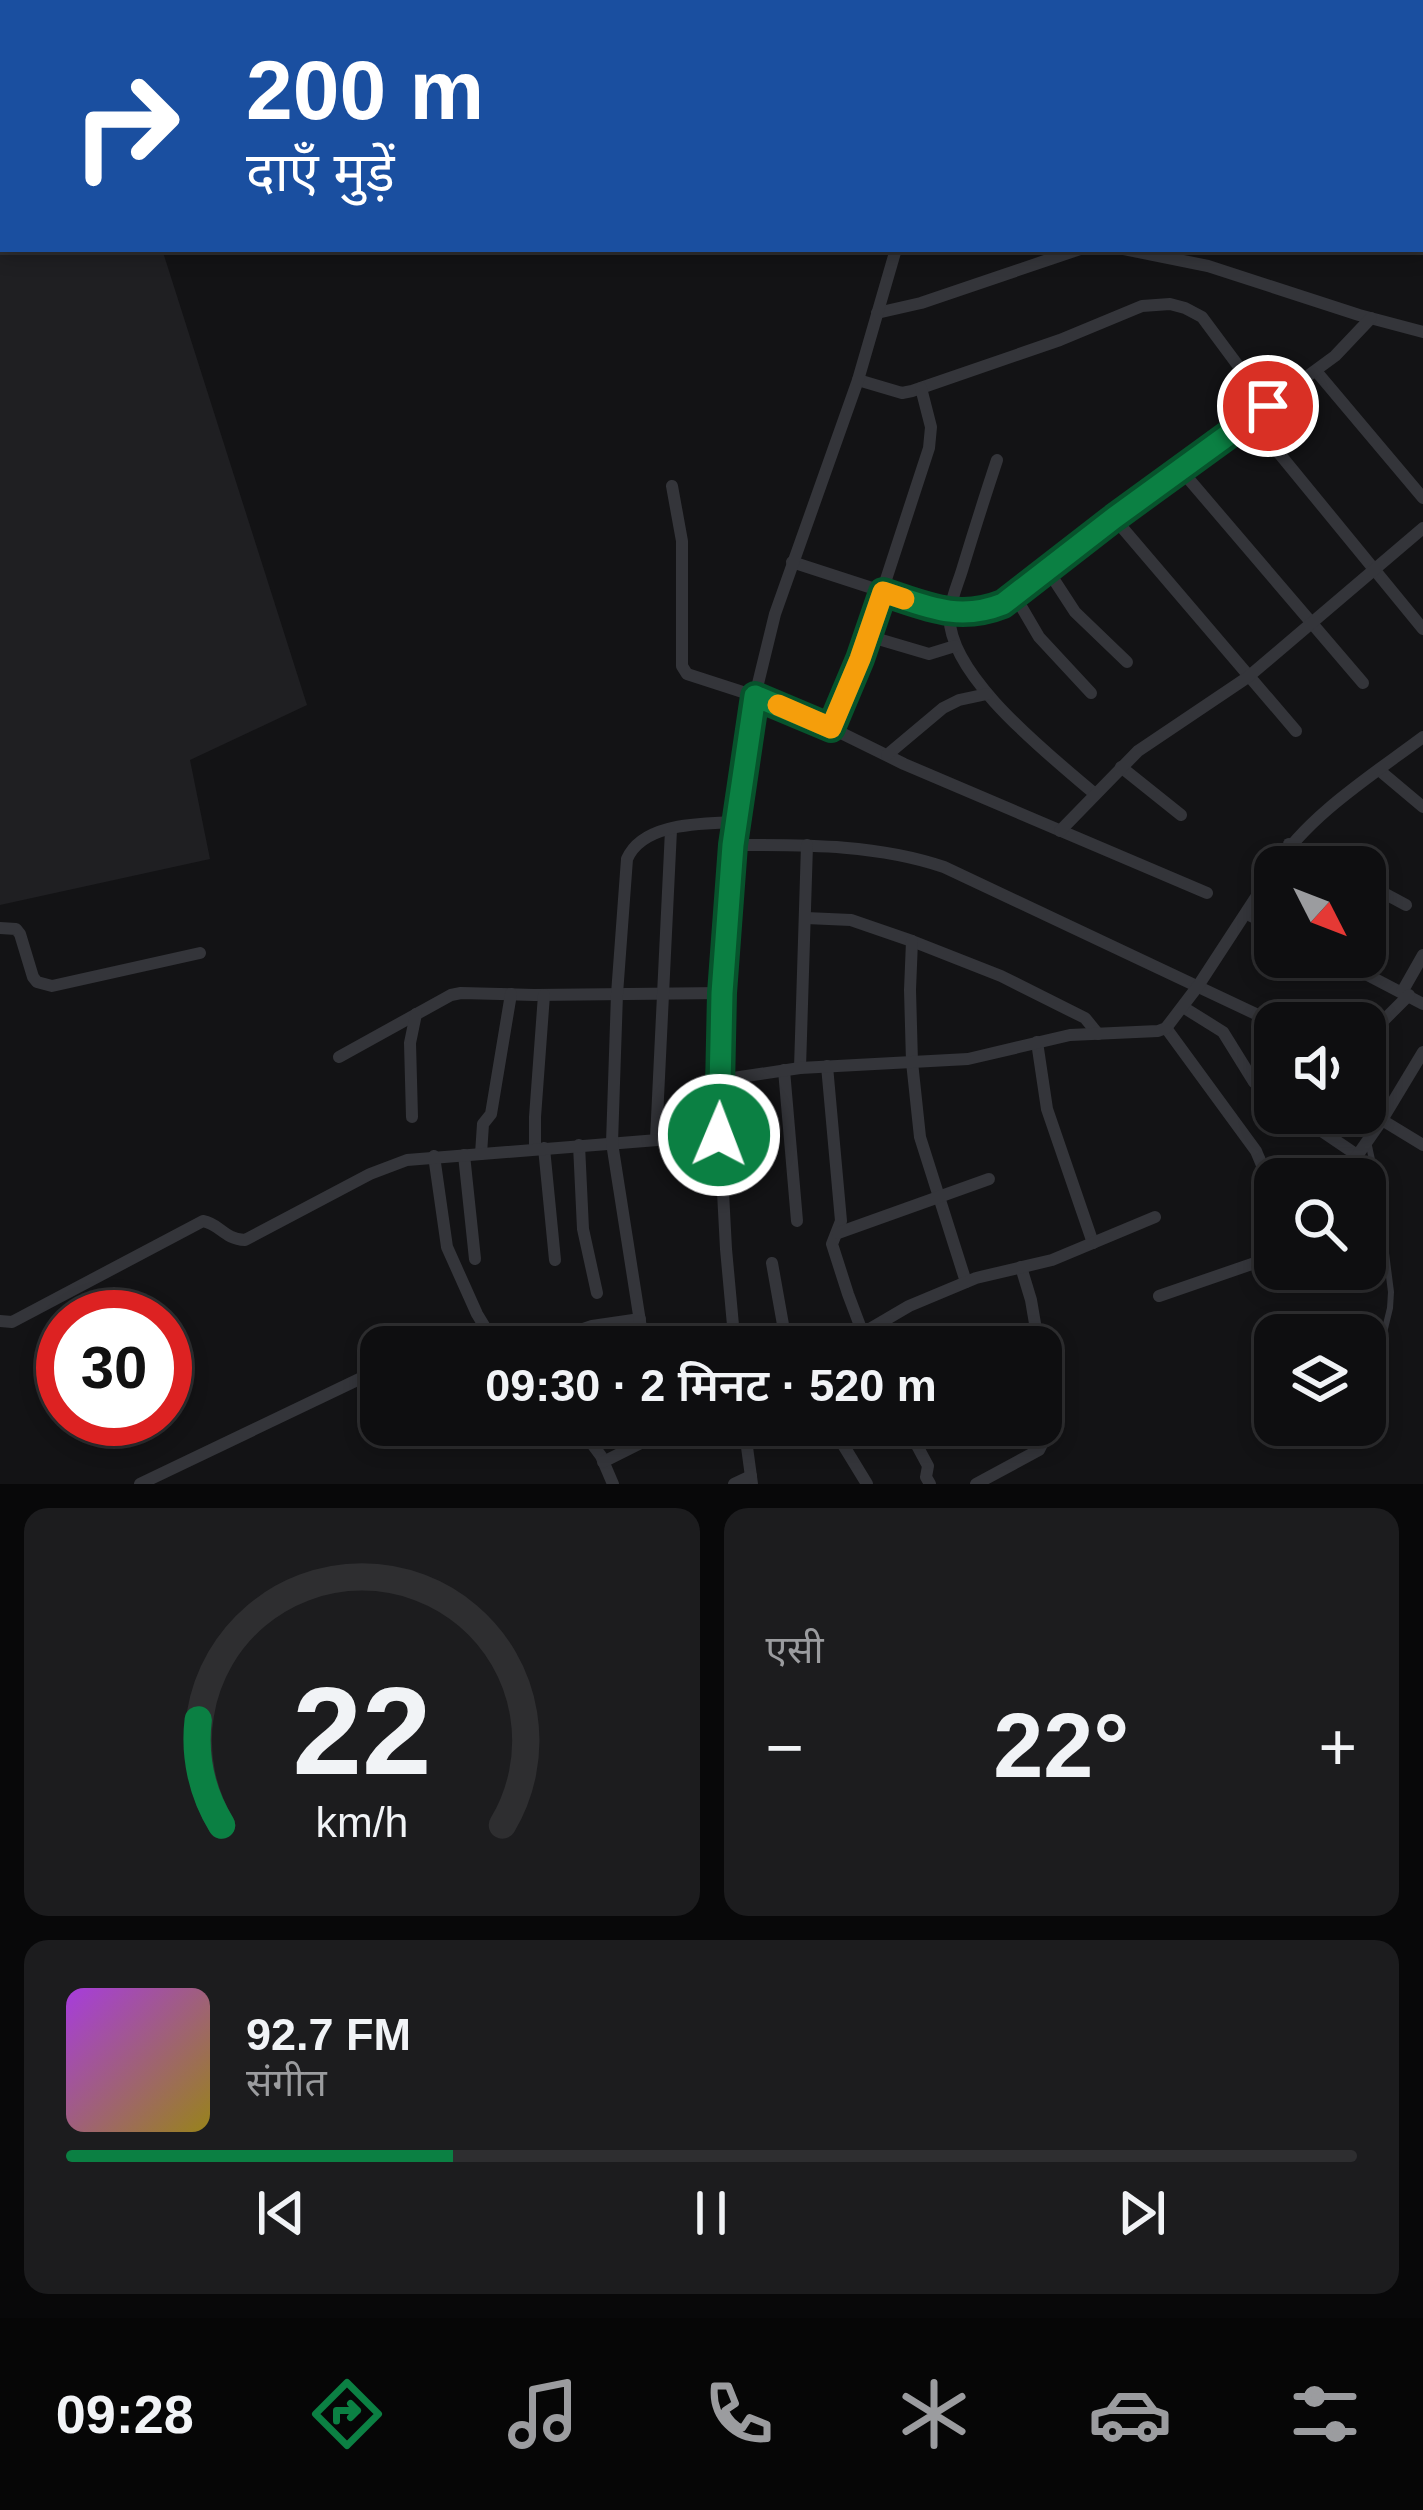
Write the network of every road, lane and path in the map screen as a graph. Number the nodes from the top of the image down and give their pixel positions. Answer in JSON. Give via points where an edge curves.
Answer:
{"nodes":[{"id":1,"x":895,"y":252,"type":"edge"},
{"id":2,"x":1071,"y":252,"type":"edge"},
{"id":3,"x":1139,"y":252,"type":"edge"},
{"id":4,"x":878,"y":313,"type":"junction"},
{"id":5,"x":1370,"y":318,"type":"junction"},
{"id":6,"x":1423,"y":332,"type":"edge"},
{"id":7,"x":1316,"y":371,"type":"junction"},
{"id":8,"x":857,"y":380,"type":"junction"},
{"id":9,"x":921,"y":388,"type":"junction"},
{"id":10,"x":1268,"y":406,"type":"junction"},
{"id":11,"x":1251,"y":419,"type":"junction"},
{"id":12,"x":997,"y":460,"type":"dead end"},
{"id":13,"x":1181,"y":470,"type":"junction"},
{"id":14,"x":672,"y":486,"type":"dead end"},
{"id":15,"x":1423,"y":498,"type":"edge"},
{"id":16,"x":1114,"y":518,"type":"junction"},
{"id":17,"x":1423,"y":528,"type":"edge"},
{"id":18,"x":792,"y":562,"type":"junction"},
{"id":19,"x":1047,"y":569,"type":"junction"},
{"id":20,"x":1375,"y":569,"type":"junction"},
{"id":21,"x":883,"y":592,"type":"junction"},
{"id":22,"x":1015,"y":596,"type":"junction"},
{"id":23,"x":950,"y":613,"type":"junction"},
{"id":24,"x":1311,"y":624,"type":"junction"},
{"id":25,"x":1423,"y":629,"type":"edge"},
{"id":26,"x":868,"y":636,"type":"junction"},
{"id":27,"x":955,"y":646,"type":"junction"},
{"id":28,"x":1127,"y":662,"type":"dead end"},
{"id":29,"x":1248,"y":677,"type":"junction"},
{"id":30,"x":1363,"y":683,"type":"dead end"},
{"id":31,"x":1091,"y":693,"type":"dead end"},
{"id":32,"x":987,"y":694,"type":"junction"},
{"id":33,"x":755,"y":696,"type":"junction"},
{"id":34,"x":831,"y":728,"type":"junction"},
{"id":35,"x":1296,"y":731,"type":"dead end"},
{"id":36,"x":1423,"y":737,"type":"edge"},
{"id":37,"x":887,"y":755,"type":"junction"},
{"id":38,"x":1120,"y":767,"type":"junction"},
{"id":39,"x":1379,"y":770,"type":"junction"},
{"id":40,"x":1095,"y":794,"type":"junction"},
{"id":41,"x":1423,"y":807,"type":"edge"},
{"id":42,"x":1181,"y":815,"type":"dead end"},
{"id":43,"x":736,"y":822,"type":"junction"},
{"id":44,"x":671,"y":830,"type":"junction"},
{"id":45,"x":1060,"y":831,"type":"junction"},
{"id":46,"x":1289,"y":844,"type":"joint"},
{"id":47,"x":733,"y":845,"type":"junction"},
{"id":48,"x":807,"y":845,"type":"junction"},
{"id":49,"x":1293,"y":846,"type":"edge"},
{"id":50,"x":1207,"y":893,"type":"dead end"},
{"id":51,"x":1386,"y":895,"type":"edge"},
{"id":52,"x":1254,"y":902,"type":"edge"},
{"id":53,"x":1406,"y":905,"type":"dead end"},
{"id":54,"x":1247,"y":914,"type":"junction"},
{"id":55,"x":806,"y":918,"type":"junction"},
{"id":56,"x":1254,"y":918,"type":"edge"},
{"id":57,"x":0,"y":928,"type":"edge"},
{"id":58,"x":912,"y":941,"type":"junction"},
{"id":59,"x":200,"y":953,"type":"dead end"},
{"id":60,"x":1423,"y":955,"type":"edge"},
{"id":61,"x":1374,"y":978,"type":"edge"},
{"id":62,"x":1198,"y":986,"type":"junction"},
{"id":63,"x":661,"y":993,"type":"junction"},
{"id":64,"x":722,"y":993,"type":"junction"},
{"id":65,"x":512,"y":994,"type":"junction"},
{"id":66,"x":616,"y":994,"type":"junction"},
{"id":67,"x":1406,"y":994,"type":"junction"},
{"id":68,"x":544,"y":995,"type":"junction"},
{"id":69,"x":1423,"y":1004,"type":"edge"},
{"id":70,"x":1183,"y":1007,"type":"junction"},
{"id":71,"x":416,"y":1014,"type":"junction"},
{"id":72,"x":1254,"y":1014,"type":"edge"},
{"id":73,"x":1386,"y":1017,"type":"edge"},
{"id":74,"x":1166,"y":1028,"type":"junction"},
{"id":75,"x":1098,"y":1034,"type":"junction"},
{"id":76,"x":1037,"y":1042,"type":"junction"},
{"id":77,"x":1423,"y":1052,"type":"edge"},
{"id":78,"x":339,"y":1057,"type":"dead end"},
{"id":79,"x":912,"y":1062,"type":"junction"},
{"id":80,"x":827,"y":1066,"type":"junction"},
{"id":81,"x":800,"y":1068,"type":"junction"},
{"id":82,"x":784,"y":1070,"type":"junction"},
{"id":83,"x":1418,"y":1071,"type":"edge"},
{"id":84,"x":720,"y":1080,"type":"junction"},
{"id":85,"x":1254,"y":1082,"type":"edge"},
{"id":86,"x":1386,"y":1115,"type":"edge"},
{"id":87,"x":412,"y":1118,"type":"dead end"},
{"id":88,"x":1386,"y":1122,"type":"edge"},
{"id":89,"x":1326,"y":1134,"type":"edge"},
{"id":90,"x":1373,"y":1134,"type":"edge"},
{"id":91,"x":719,"y":1135,"type":"junction"},
{"id":92,"x":656,"y":1139,"type":"junction"},
{"id":93,"x":1368,"y":1142,"type":"junction"},
{"id":94,"x":612,"y":1143,"type":"junction"},
{"id":95,"x":578,"y":1145,"type":"junction"},
{"id":96,"x":1423,"y":1145,"type":"edge"},
{"id":97,"x":540,"y":1148,"type":"junction"},
{"id":98,"x":481,"y":1154,"type":"junction"},
{"id":99,"x":464,"y":1155,"type":"junction"},
{"id":100,"x":1357,"y":1155,"type":"junction"},
{"id":101,"x":434,"y":1156,"type":"junction"},
{"id":102,"x":1259,"y":1158,"type":"edge"},
{"id":103,"x":1355,"y":1158,"type":"edge"},
{"id":104,"x":989,"y":1179,"type":"dead end"},
{"id":105,"x":939,"y":1197,"type":"junction"},
{"id":106,"x":1155,"y":1217,"type":"dead end"},
{"id":107,"x":797,"y":1221,"type":"dead end"},
{"id":108,"x":836,"y":1234,"type":"junction"},
{"id":109,"x":1093,"y":1243,"type":"junction"},
{"id":110,"x":475,"y":1259,"type":"dead end"},
{"id":111,"x":555,"y":1260,"type":"dead end"},
{"id":112,"x":772,"y":1263,"type":"dead end"},
{"id":113,"x":1254,"y":1263,"type":"edge"},
{"id":114,"x":1021,"y":1267,"type":"junction"},
{"id":115,"x":966,"y":1282,"type":"junction"},
{"id":116,"x":597,"y":1293,"type":"dead end"},
{"id":117,"x":1159,"y":1296,"type":"dead end"},
{"id":118,"x":1386,"y":1316,"type":"edge"},
{"id":119,"x":640,"y":1319,"type":"junction"},
{"id":120,"x":0,"y":1321,"type":"edge"},
{"id":121,"x":484,"y":1326,"type":"edge"},
{"id":122,"x":592,"y":1326,"type":"edge"},
{"id":123,"x":641,"y":1326,"type":"edge"},
{"id":124,"x":733,"y":1326,"type":"edge"},
{"id":125,"x":784,"y":1326,"type":"edge"},
{"id":126,"x":860,"y":1326,"type":"edge"},
{"id":127,"x":874,"y":1326,"type":"edge"},
{"id":128,"x":1035,"y":1326,"type":"edge"},
{"id":129,"x":360,"y":1379,"type":"edge"},
{"id":130,"x":592,"y":1446,"type":"edge"},
{"id":131,"x":635,"y":1446,"type":"edge"},
{"id":132,"x":747,"y":1446,"type":"edge"},
{"id":133,"x":844,"y":1446,"type":"edge"},
{"id":134,"x":917,"y":1446,"type":"edge"},
{"id":135,"x":1040,"y":1446,"type":"edge"},
{"id":136,"x":603,"y":1462,"type":"junction"},
{"id":137,"x":752,"y":1480,"type":"edge"},
{"id":138,"x":140,"y":1484,"type":"edge"},
{"id":139,"x":613,"y":1484,"type":"edge"},
{"id":140,"x":734,"y":1484,"type":"edge"},
{"id":141,"x":867,"y":1484,"type":"edge"},
{"id":142,"x":930,"y":1484,"type":"edge"},
{"id":143,"x":976,"y":1484,"type":"edge"}],
"edges":[{"from":1,"to":4,"type":"street"},
{"from":2,"to":4,"type":"street"},
{"from":3,"to":5,"type":"street"},
{"from":4,"to":8,"type":"street"},
{"from":5,"to":6,"type":"street"},
{"from":5,"to":7,"type":"street"},
{"from":7,"to":10,"type":"street"},
{"from":7,"to":15,"type":"street"},
{"from":8,"to":9,"type":"street","via":[[902,393]]},
{"from":8,"to":18,"type":"street"},
{"from":9,"to":10,"type":"street","via":[[1119,313],[1170,304],[1202,317]]},
{"from":9,"to":21,"type":"street","via":[[929,448]]},
{"from":10,"to":11,"type":"street"},
{"from":11,"to":13,"type":"street"},
{"from":11,"to":20,"type":"street"},
{"from":12,"to":23,"type":"street"},
{"from":13,"to":16,"type":"street"},
{"from":13,"to":24,"type":"street"},
{"from":14,"to":33,"type":"street","via":[[682,542],[684,671]]},
{"from":16,"to":19,"type":"street"},
{"from":16,"to":29,"type":"street"},
{"from":17,"to":20,"type":"street"},
{"from":18,"to":21,"type":"street"},
{"from":18,"to":33,"type":"street"},
{"from":19,"to":22,"type":"street"},
{"from":19,"to":28,"type":"street","via":[[1075,612]]},
{"from":20,"to":24,"type":"street"},
{"from":20,"to":25,"type":"street"},
{"from":21,"to":23,"type":"street"},
{"from":21,"to":26,"type":"street"},
{"from":22,"to":23,"type":"street","via":[[988,610]]},
{"from":22,"to":31,"type":"street","via":[[1039,637]]},
{"from":23,"to":27,"type":"street"},
{"from":24,"to":29,"type":"street"},
{"from":24,"to":30,"type":"street"},
{"from":26,"to":27,"type":"street","via":[[929,654]]},
{"from":26,"to":34,"type":"street"},
{"from":27,"to":32,"type":"street"},
{"from":29,"to":35,"type":"street"},
{"from":29,"to":38,"type":"street"},
{"from":32,"to":37,"type":"street","via":[[943,709]]},
{"from":32,"to":40,"type":"street"},
{"from":33,"to":34,"type":"street"},
{"from":33,"to":43,"type":"street"},
{"from":34,"to":37,"type":"street"},
{"from":36,"to":39,"type":"street"},
{"from":37,"to":45,"type":"street"},
{"from":38,"to":40,"type":"street"},
{"from":38,"to":42,"type":"street"},
{"from":39,"to":41,"type":"street"},
{"from":39,"to":46,"type":"street"},
{"from":40,"to":45,"type":"street"},
{"from":43,"to":44,"type":"street"},
{"from":43,"to":47,"type":"street"},
{"from":44,"to":63,"type":"street"},
{"from":44,"to":66,"type":"street","via":[[637,843],[627,860]]},
{"from":45,"to":50,"type":"street"},
{"from":46,"to":49,"type":"street"},
{"from":47,"to":48,"type":"street"},
{"from":47,"to":64,"type":"street"},
{"from":48,"to":55,"type":"street"},
{"from":48,"to":62,"type":"street","via":[[886,851],[944,867]]},
{"from":51,"to":53,"type":"street"},
{"from":52,"to":54,"type":"street"},
{"from":54,"to":56,"type":"street"},
{"from":54,"to":62,"type":"street"},
{"from":55,"to":58,"type":"street","via":[[851,920]]},
{"from":55,"to":81,"type":"street"},
{"from":57,"to":59,"type":"street","via":[[20,934],[33,976],[52,986]]},
{"from":58,"to":75,"type":"street","via":[[1085,1018]]},
{"from":58,"to":79,"type":"street"},
{"from":60,"to":67,"type":"street"},
{"from":61,"to":67,"type":"street"},
{"from":62,"to":70,"type":"street"},
{"from":62,"to":72,"type":"street"},
{"from":63,"to":64,"type":"street"},
{"from":63,"to":66,"type":"street"},
{"from":63,"to":92,"type":"street"},
{"from":64,"to":84,"type":"street"},
{"from":65,"to":68,"type":"street"},
{"from":65,"to":71,"type":"street","via":[[461,993]]},
{"from":65,"to":98,"type":"street"},
{"from":66,"to":68,"type":"street"},
{"from":66,"to":94,"type":"street"},
{"from":67,"to":69,"type":"street"},
{"from":67,"to":73,"type":"street"},
{"from":68,"to":97,"type":"street"},
{"from":70,"to":74,"type":"street"},
{"from":70,"to":85,"type":"street","via":[[1223,1032]]},
{"from":71,"to":78,"type":"street"},
{"from":71,"to":87,"type":"street"},
{"from":74,"to":75,"type":"street"},
{"from":74,"to":102,"type":"street"},
{"from":75,"to":76,"type":"street"},
{"from":76,"to":79,"type":"street"},
{"from":76,"to":109,"type":"street","via":[[1047,1109]]},
{"from":77,"to":83,"type":"street"},
{"from":79,"to":80,"type":"street"},
{"from":79,"to":105,"type":"street","via":[[920,1137]]},
{"from":80,"to":81,"type":"street"},
{"from":80,"to":108,"type":"street"},
{"from":81,"to":82,"type":"street"},
{"from":82,"to":84,"type":"street"},
{"from":82,"to":107,"type":"street"},
{"from":83,"to":86,"type":"street"},
{"from":84,"to":91,"type":"street"},
{"from":88,"to":96,"type":"street"},
{"from":89,"to":100,"type":"street"},
{"from":90,"to":93,"type":"street"},
{"from":91,"to":92,"type":"street"},
{"from":91,"to":124,"type":"street"},
{"from":92,"to":94,"type":"street"},
{"from":93,"to":100,"type":"street"},
{"from":93,"to":118,"type":"lane","via":[[1391,1292]]},
{"from":94,"to":95,"type":"street"},
{"from":94,"to":119,"type":"street"},
{"from":95,"to":97,"type":"street"},
{"from":95,"to":116,"type":"street"},
{"from":97,"to":98,"type":"street"},
{"from":97,"to":111,"type":"street"},
{"from":98,"to":99,"type":"street"},
{"from":99,"to":101,"type":"street"},
{"from":99,"to":110,"type":"street"},
{"from":100,"to":103,"type":"street"},
{"from":101,"to":120,"type":"street","via":[[386,1166],[244,1240],[203,1221],[12,1322]]},
{"from":101,"to":121,"type":"street","via":[[447,1246]]},
{"from":104,"to":105,"type":"street"},
{"from":105,"to":108,"type":"street"},
{"from":105,"to":115,"type":"street"},
{"from":106,"to":109,"type":"street"},
{"from":108,"to":126,"type":"street","via":[[832,1244]]},
{"from":109,"to":114,"type":"street"},
{"from":112,"to":125,"type":"street"},
{"from":113,"to":117,"type":"street"},
{"from":114,"to":115,"type":"street"},
{"from":114,"to":128,"type":"street"},
{"from":115,"to":127,"type":"street"},
{"from":119,"to":122,"type":"street"},
{"from":119,"to":123,"type":"street"},
{"from":129,"to":138,"type":"street"},
{"from":130,"to":136,"type":"street"},
{"from":131,"to":136,"type":"street"},
{"from":132,"to":137,"type":"street"},
{"from":133,"to":141,"type":"street"},
{"from":134,"to":142,"type":"street"},
{"from":135,"to":143,"type":"street"},
{"from":136,"to":139,"type":"street"},
{"from":137,"to":140,"type":"street"}]}
